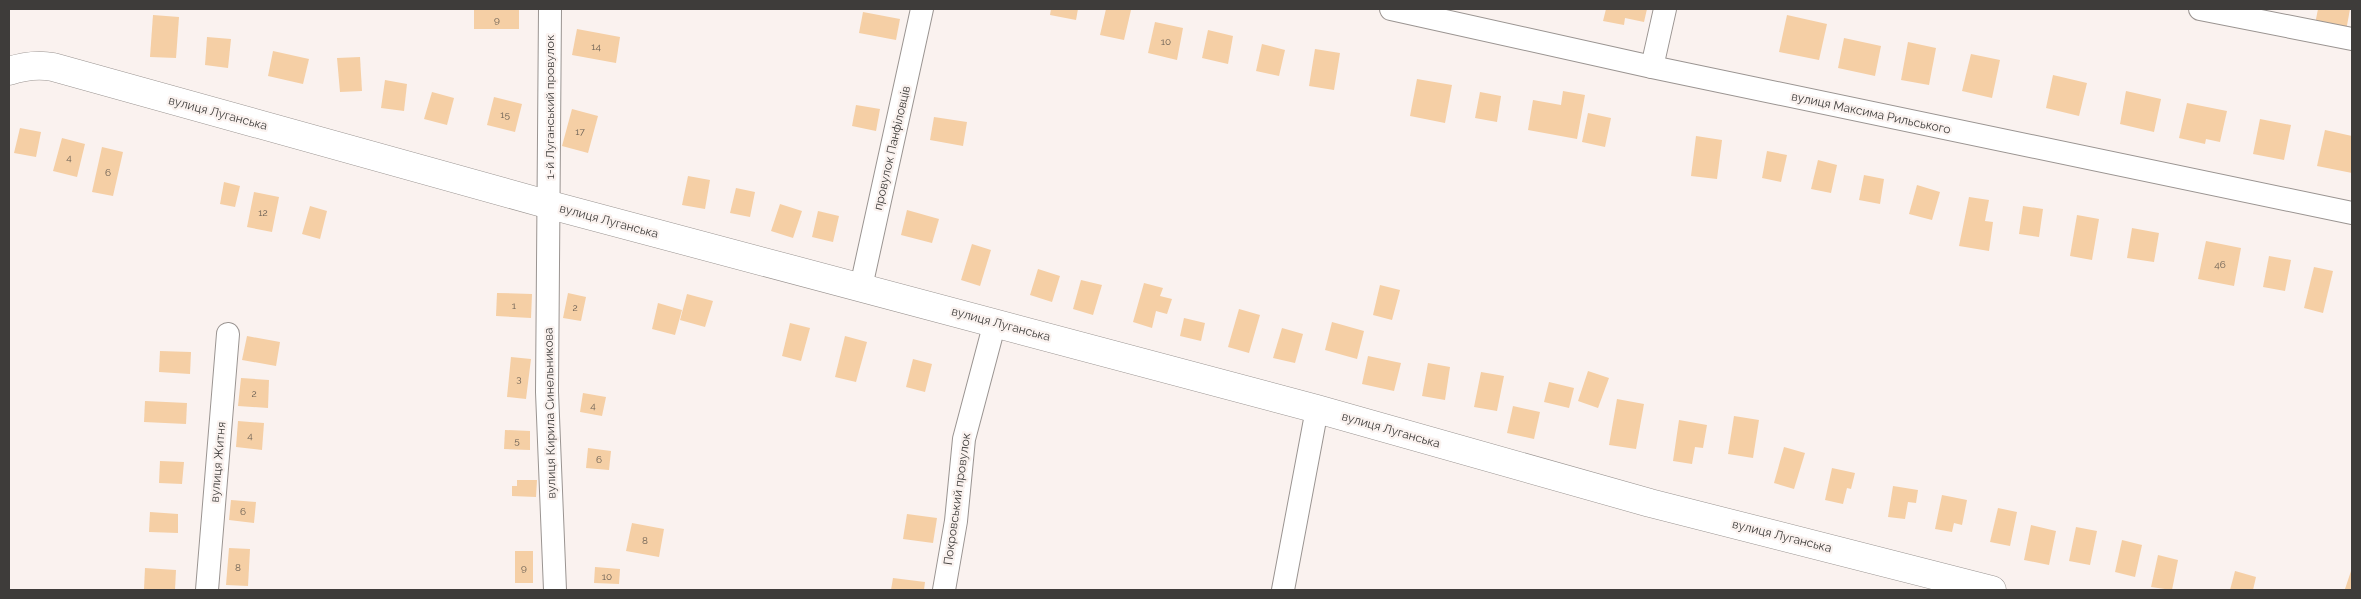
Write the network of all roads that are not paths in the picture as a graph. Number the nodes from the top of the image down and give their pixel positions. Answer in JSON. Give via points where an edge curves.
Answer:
{"nodes":[{"id":1,"x":550,"y":9,"type":"edge"},
{"id":2,"x":922,"y":9,"type":"edge"},
{"id":3,"x":1391,"y":9,"type":"edge"},
{"id":4,"x":1665,"y":9,"type":"edge"},
{"id":5,"x":2200,"y":9,"type":"edge"},
{"id":6,"x":2352,"y":39,"type":"edge"},
{"id":7,"x":1652,"y":67,"type":"junction"},
{"id":8,"x":9,"y":71,"type":"edge"},
{"id":9,"x":550,"y":205,"type":"junction"},
{"id":10,"x":2352,"y":214,"type":"edge"},
{"id":11,"x":861,"y":287,"type":"junction"},
{"id":12,"x":995,"y":322,"type":"junction"},
{"id":13,"x":228,"y":334,"type":"dead end"},
{"id":14,"x":1317,"y":409,"type":"junction"},
{"id":15,"x":1946,"y":584,"type":"edge"},
{"id":16,"x":208,"y":590,"type":"edge"},
{"id":17,"x":555,"y":590,"type":"edge"},
{"id":18,"x":944,"y":590,"type":"edge"},
{"id":19,"x":1283,"y":590,"type":"edge"},
{"id":20,"x":1992,"y":590,"type":"edge"}],
"edges":[{"from":1,"to":9,"type":"street","name":"1-й Луганський провулок"},
{"from":2,"to":11,"type":"street","name":"провулок Панфіловців"},
{"from":3,"to":7,"type":"street","name":"вулиця Максима Рильського"},
{"from":4,"to":7,"type":"street"},
{"from":5,"to":6,"type":"street"},
{"from":7,"to":10,"type":"street","name":"вулиця Максима Рильського"},
{"from":8,"to":9,"type":"main road","name":"вулиця Луганська","via":[[24,66],[53,67]]},
{"from":9,"to":11,"type":"main road","name":"вулиця Луганська"},
{"from":9,"to":17,"type":"street","name":"вулиця Кирила Синельникова","via":[[547,392]]},
{"from":11,"to":12,"type":"main road","name":"вулиця Луганська"},
{"from":12,"to":14,"type":"main road","name":"вулиця Луганська"},
{"from":12,"to":18,"type":"street","name":"Покровський провулок","via":[[964,440],[956,521]]},
{"from":13,"to":16,"type":"street","name":"вулиця Житня"},
{"from":14,"to":15,"type":"main road","name":"вулиця Луганська"},
{"from":14,"to":19,"type":"street"},
{"from":15,"to":20,"type":"main road","name":"вулиця Луганська"}]}
